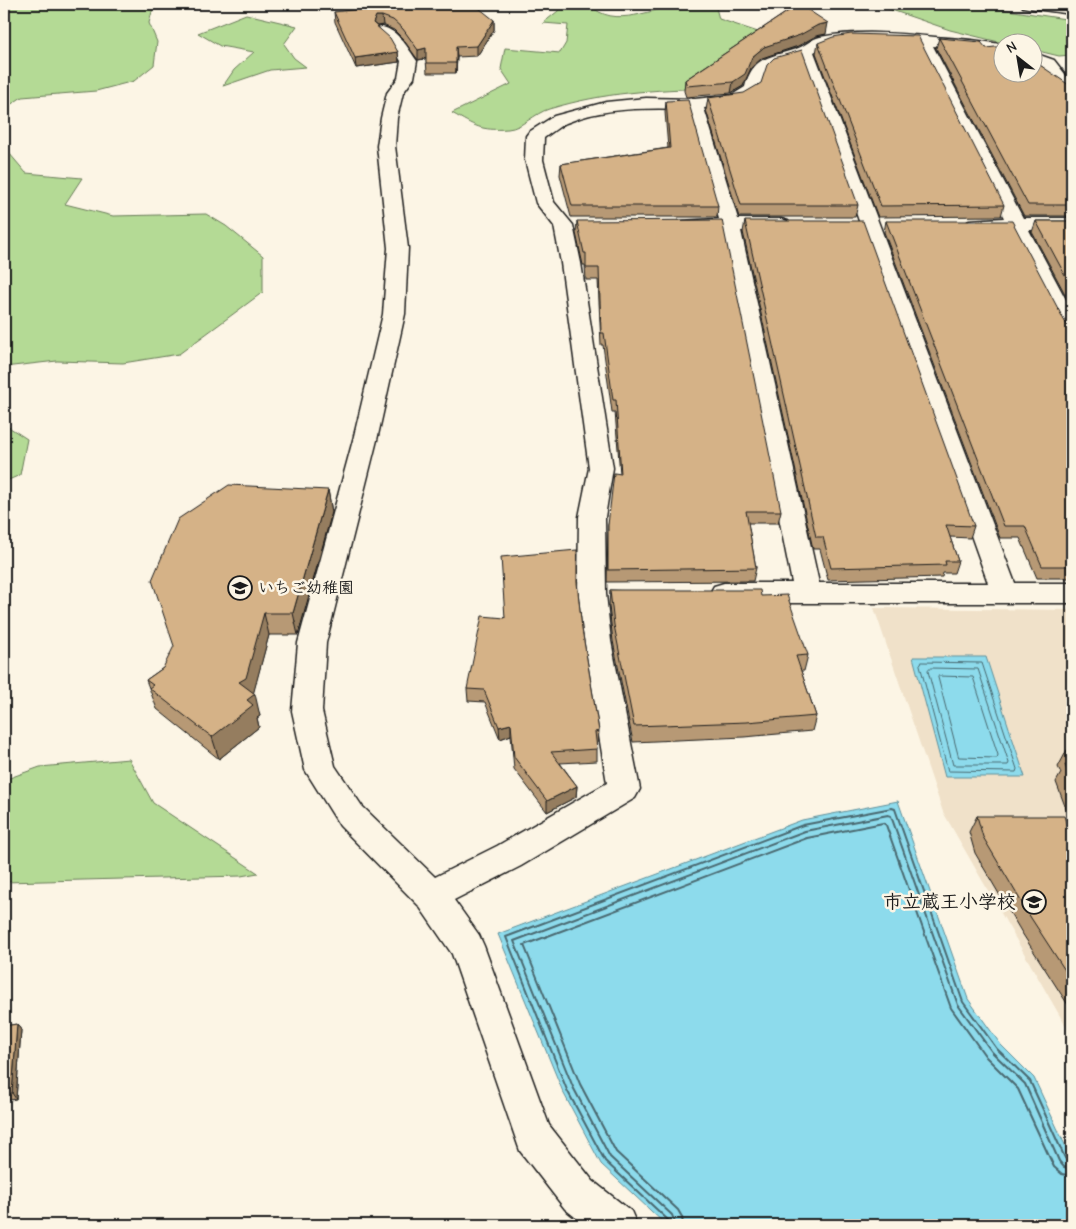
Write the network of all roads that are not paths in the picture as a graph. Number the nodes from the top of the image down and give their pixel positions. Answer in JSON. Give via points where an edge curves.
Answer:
{"nodes":[{"id":1,"x":1028,"y":4,"type":"edge"},
{"id":2,"x":1072,"y":10,"type":"edge"},
{"id":3,"x":382,"y":31,"type":"edge"},
{"id":4,"x":922,"y":40,"type":"junction"},
{"id":5,"x":994,"y":48,"type":"edge"},
{"id":6,"x":806,"y":51,"type":"junction"},
{"id":7,"x":1044,"y":62,"type":"edge"},
{"id":8,"x":1071,"y":91,"type":"edge"},
{"id":9,"x":695,"y":104,"type":"junction"},
{"id":10,"x":796,"y":224,"type":"edge"},
{"id":11,"x":958,"y":224,"type":"edge"},
{"id":12,"x":1016,"y":224,"type":"junction"},
{"id":13,"x":1072,"y":224,"type":"edge"},
{"id":14,"x":671,"y":225,"type":"edge"},
{"id":15,"x":730,"y":225,"type":"junction"},
{"id":16,"x":1072,"y":331,"type":"edge"},
{"id":17,"x":807,"y":592,"type":"junction"},
{"id":18,"x":700,"y":593,"type":"edge"},
{"id":19,"x":1005,"y":593,"type":"junction"},
{"id":20,"x":1072,"y":593,"type":"edge"},
{"id":21,"x":592,"y":594,"type":"junction"},
{"id":22,"x":621,"y":594,"type":"edge"},
{"id":23,"x":431,"y":895,"type":"junction"},
{"id":24,"x":617,"y":1225,"type":"edge"}],
"edges":[{"from":1,"to":2,"type":"main road"},
{"from":3,"to":23,"type":"main road","via":[[409,61],[406,78],[396,93],[389,118],[386,146],[398,248],[394,314],[312,643],[307,711],[320,770],[351,816]]},
{"from":4,"to":5,"type":"main road"},
{"from":4,"to":6,"type":"main road","via":[[850,38],[820,42]]},
{"from":4,"to":12,"type":"main road"},
{"from":6,"to":9,"type":"main road","via":[[765,64],[756,74],[752,89],[736,100]]},
{"from":6,"to":19,"type":"main road"},
{"from":7,"to":8,"type":"main road"},
{"from":9,"to":15,"type":"main road"},
{"from":9,"to":21,"type":"main road","via":[[646,102],[606,107],[560,120],[535,136],[534,160],[545,203],[573,225],[571,263],[601,468],[592,517]]},
{"from":10,"to":15,"type":"main road"},
{"from":11,"to":12,"type":"main road"},
{"from":12,"to":13,"type":"main road"},
{"from":12,"to":16,"type":"main road"},
{"from":14,"to":15,"type":"main road"},
{"from":15,"to":17,"type":"main road"},
{"from":17,"to":18,"type":"main road"},
{"from":17,"to":19,"type":"main road"},
{"from":19,"to":20,"type":"main road"},
{"from":21,"to":22,"type":"main road"},
{"from":21,"to":23,"type":"main road","via":[[597,641],[624,789],[509,856]]},
{"from":23,"to":24,"type":"main road","via":[[467,946],[534,1137],[579,1195]]}]}
